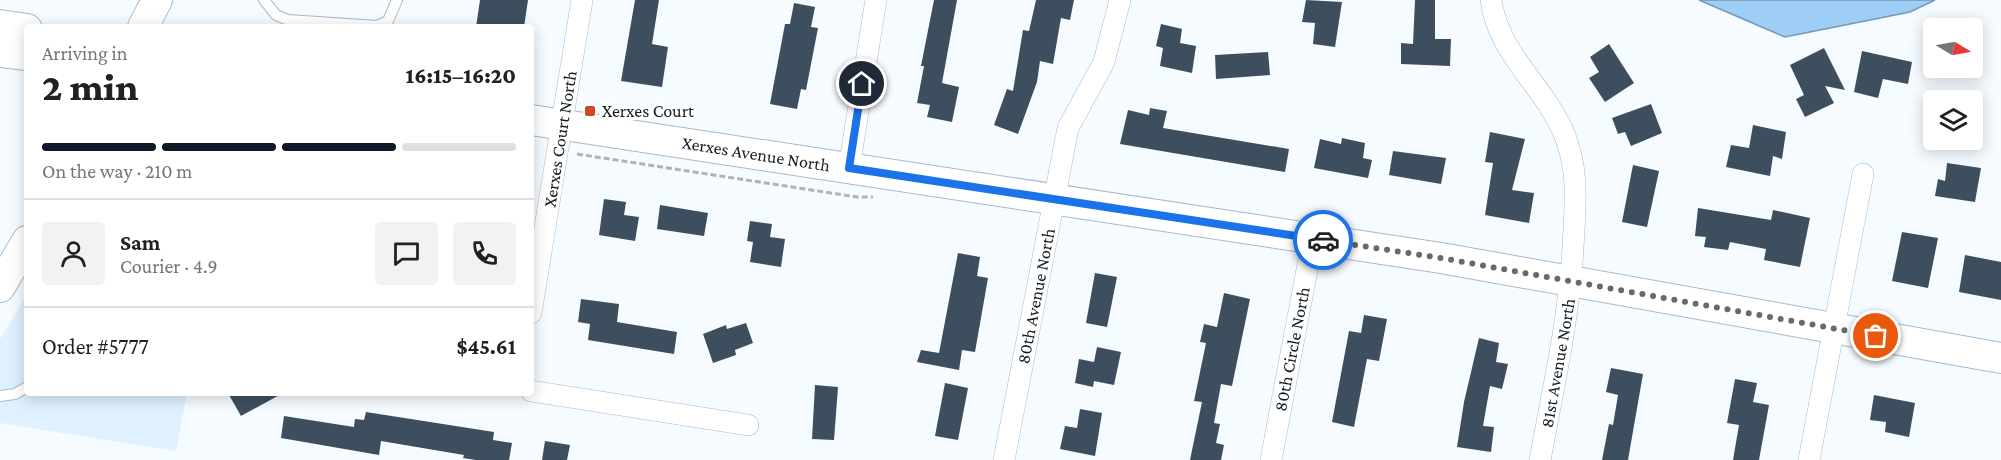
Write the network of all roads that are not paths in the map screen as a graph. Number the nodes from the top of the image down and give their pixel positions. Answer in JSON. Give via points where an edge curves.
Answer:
{"nodes":[{"id":1,"x":157,"y":0,"type":"edge"},
{"id":2,"x":264,"y":0,"type":"edge"},
{"id":3,"x":397,"y":0,"type":"edge"},
{"id":4,"x":582,"y":0,"type":"edge"},
{"id":5,"x":876,"y":0,"type":"edge"},
{"id":6,"x":1120,"y":0,"type":"edge"},
{"id":7,"x":1491,"y":0,"type":"edge"},
{"id":8,"x":145,"y":24,"type":"edge"},
{"id":9,"x":347,"y":24,"type":"edge"},
{"id":10,"x":388,"y":24,"type":"edge"},
{"id":11,"x":0,"y":25,"type":"edge"},
{"id":12,"x":24,"y":29,"type":"edge"},
{"id":13,"x":0,"y":52,"type":"edge"},
{"id":14,"x":24,"y":55,"type":"edge"},
{"id":15,"x":534,"y":120,"type":"edge"},
{"id":16,"x":562,"y":124,"type":"junction"},
{"id":17,"x":849,"y":168,"type":"junction"},
{"id":18,"x":1863,"y":174,"type":"dead end"},
{"id":19,"x":1055,"y":199,"type":"junction"},
{"id":20,"x":1313,"y":238,"type":"junction"},
{"id":21,"x":24,"y":246,"type":"edge"},
{"id":22,"x":1572,"y":281,"type":"junction"},
{"id":23,"x":0,"y":287,"type":"edge"},
{"id":24,"x":534,"y":295,"type":"edge"},
{"id":25,"x":1834,"y":328,"type":"junction"},
{"id":26,"x":2001,"y":358,"type":"edge"},
{"id":27,"x":24,"y":389,"type":"edge"},
{"id":28,"x":534,"y":392,"type":"edge"},
{"id":29,"x":0,"y":396,"type":"edge"},
{"id":30,"x":748,"y":425,"type":"dead end"},
{"id":31,"x":1004,"y":460,"type":"edge"},
{"id":32,"x":1270,"y":460,"type":"edge"},
{"id":33,"x":1540,"y":460,"type":"edge"},
{"id":34,"x":1809,"y":460,"type":"edge"}],
"edges":[{"from":1,"to":8,"type":"street"},
{"from":2,"to":9,"type":"lane","via":[[276,15],[288,20]]},
{"from":3,"to":10,"type":"lane"},
{"from":4,"to":16,"type":"street","name":"Xerxes Court North"},
{"from":5,"to":17,"type":"street"},
{"from":6,"to":19,"type":"street","name":"80th Avenue North","via":[[1104,62],[1068,128]]},
{"from":7,"to":22,"type":"street","name":"81st Avenue North","via":[[1502,40],[1545,99],[1574,162],[1577,195]]},
{"from":11,"to":12,"type":"street"},
{"from":13,"to":14,"type":"street"},
{"from":15,"to":16,"type":"street","name":"Xerxes Avenue North"},
{"from":16,"to":17,"type":"street","name":"Xerxes Avenue North"},
{"from":16,"to":24,"type":"street","name":"Xerxes Court North"},
{"from":17,"to":19,"type":"street","name":"Xerxes Avenue North"},
{"from":18,"to":25,"type":"street"},
{"from":19,"to":20,"type":"street","name":"Xerxes Avenue North"},
{"from":19,"to":31,"type":"street","name":"80th Avenue North"},
{"from":20,"to":22,"type":"street","name":"Xerxes Avenue North"},
{"from":20,"to":32,"type":"street","name":"80th Circle North"},
{"from":21,"to":23,"type":"street"},
{"from":22,"to":25,"type":"street","name":"Xerxes Avenue North"},
{"from":22,"to":33,"type":"street","name":"81st Avenue North"},
{"from":25,"to":26,"type":"street","name":"Xerxes Avenue North"},
{"from":25,"to":34,"type":"street"},
{"from":27,"to":29,"type":"lane"},
{"from":28,"to":30,"type":"street"}]}
